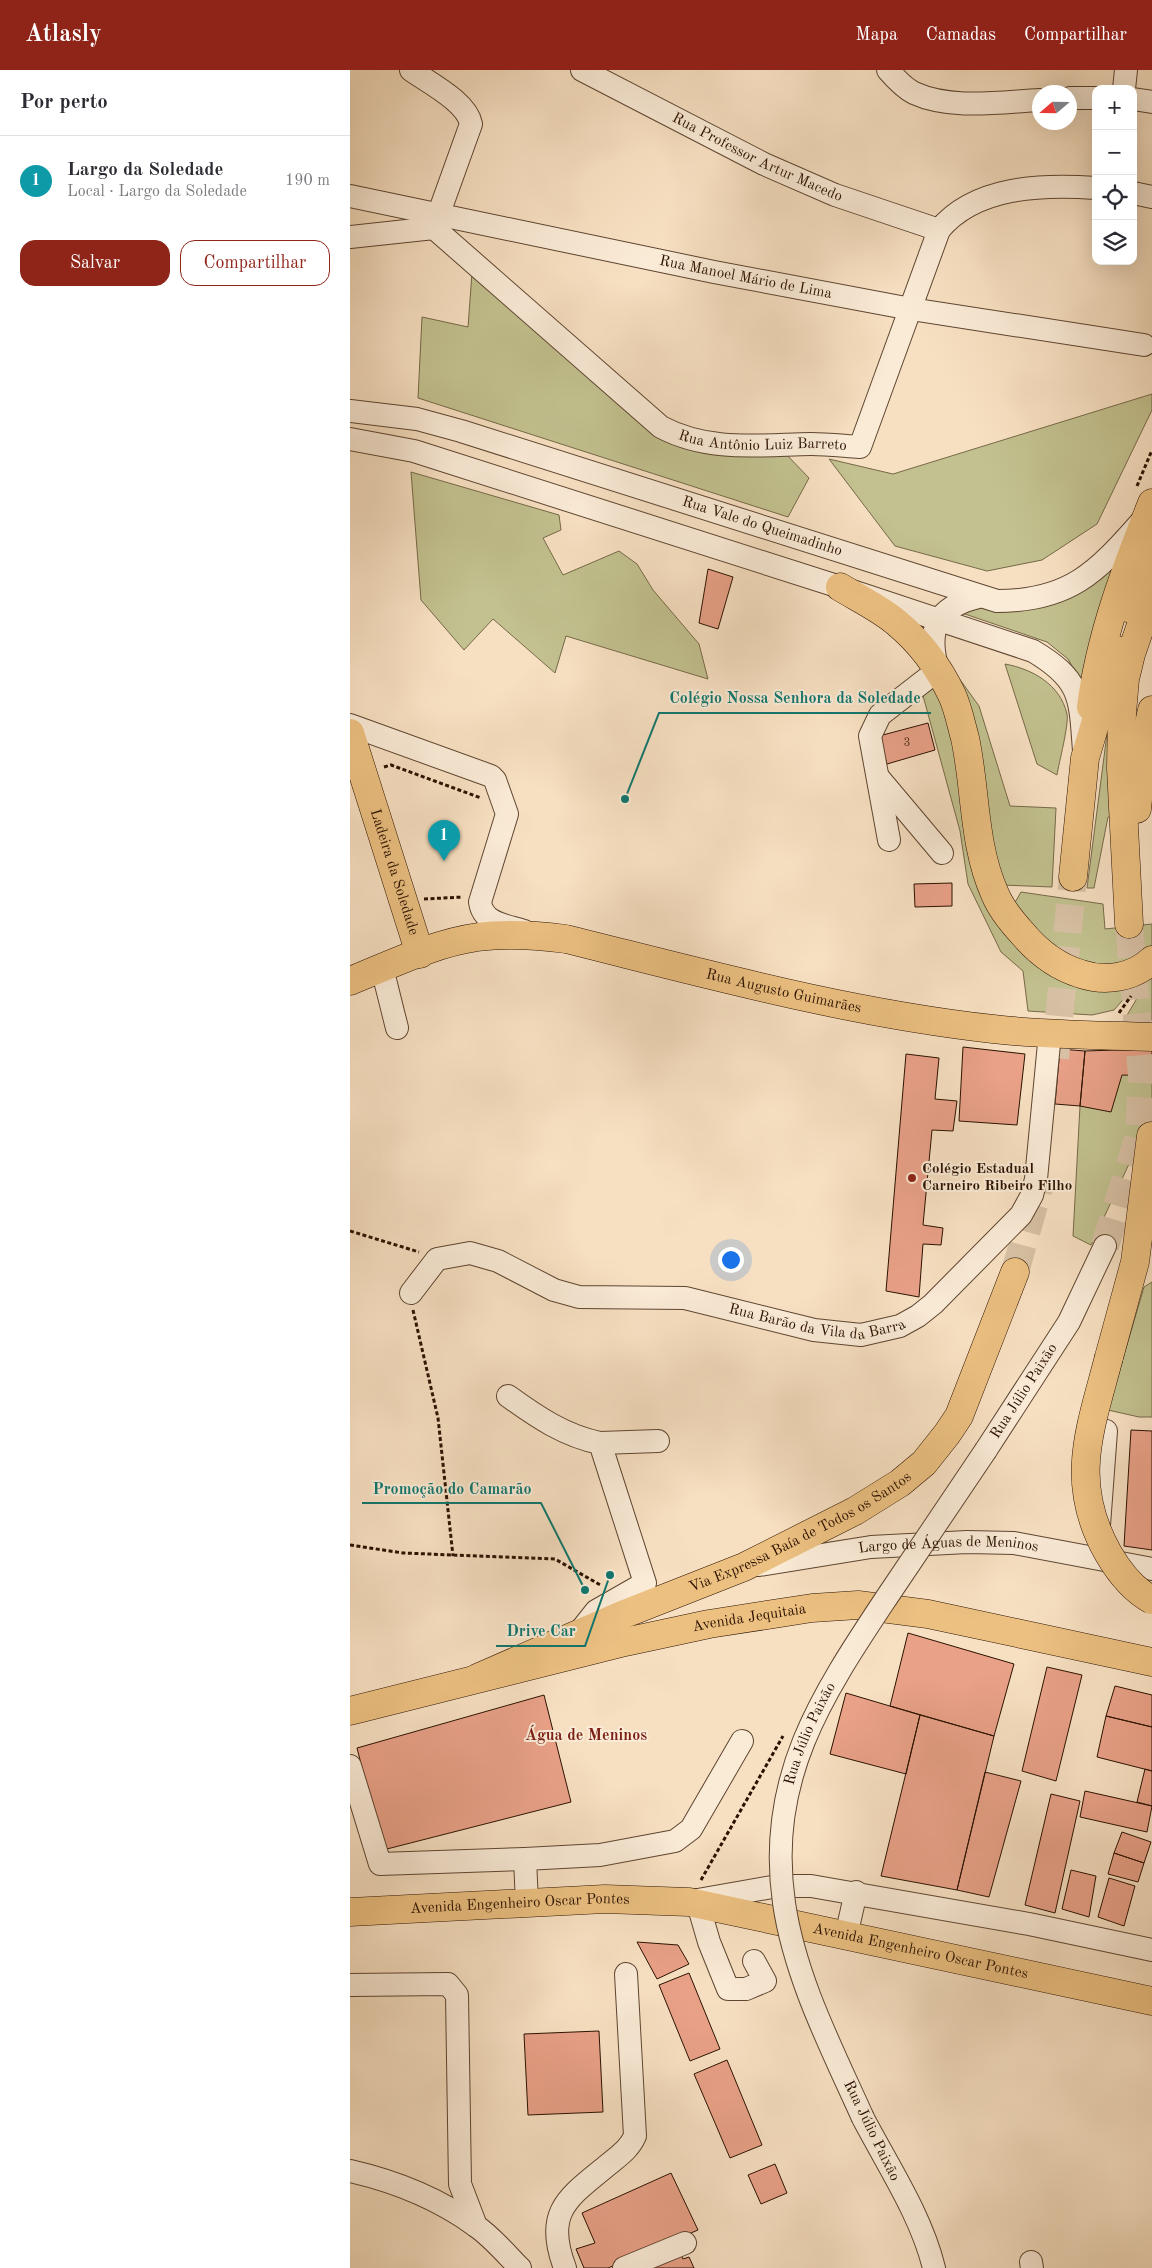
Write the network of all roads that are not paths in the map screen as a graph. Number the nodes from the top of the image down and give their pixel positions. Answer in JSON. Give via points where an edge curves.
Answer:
{"nodes":[{"id":1,"x":411,"y":70,"type":"edge"},
{"id":2,"x":582,"y":70,"type":"edge"},
{"id":3,"x":888,"y":70,"type":"edge"},
{"id":4,"x":1126,"y":70,"type":"edge"},
{"id":5,"x":1124,"y":85,"type":"edge"},
{"id":6,"x":1077,"y":98,"type":"edge"},
{"id":7,"x":1092,"y":98,"type":"edge"},
{"id":8,"x":1032,"y":100,"type":"edge"},
{"id":9,"x":1137,"y":100,"type":"edge"},
{"id":10,"x":1152,"y":102,"type":"edge"},
{"id":11,"x":1092,"y":188,"type":"edge"},
{"id":12,"x":1137,"y":194,"type":"edge"},
{"id":13,"x":350,"y":196,"type":"edge"},
{"id":14,"x":1152,"y":197,"type":"edge"},
{"id":15,"x":437,"y":220,"type":"junction"},
{"id":16,"x":939,"y":230,"type":"junction"},
{"id":17,"x":350,"y":238,"type":"edge"},
{"id":18,"x":911,"y":309,"type":"junction"},
{"id":19,"x":1144,"y":345,"type":"dead end"},
{"id":20,"x":350,"y":411,"type":"edge"},
{"id":21,"x":350,"y":439,"type":"edge"},
{"id":22,"x":1144,"y":504,"type":"edge"},
{"id":23,"x":1152,"y":555,"type":"edge"},
{"id":24,"x":840,"y":587,"type":"junction"},
{"id":25,"x":1152,"y":593,"type":"edge"},
{"id":26,"x":978,"y":597,"type":"junction"},
{"id":27,"x":939,"y":620,"type":"junction"},
{"id":28,"x":1152,"y":628,"type":"edge"},
{"id":29,"x":938,"y":670,"type":"junction"},
{"id":30,"x":1152,"y":710,"type":"edge"},
{"id":31,"x":350,"y":725,"type":"edge"},
{"id":32,"x":350,"y":733,"type":"edge"},
{"id":33,"x":1122,"y":746,"type":"junction"},
{"id":34,"x":1085,"y":758,"type":"junction"},
{"id":35,"x":877,"y":776,"type":"junction"},
{"id":36,"x":889,"y":840,"type":"dead end"},
{"id":37,"x":942,"y":853,"type":"dead end"},
{"id":38,"x":1073,"y":878,"type":"tunnel mouth"},
{"id":39,"x":538,"y":935,"type":"junction"},
{"id":40,"x":420,"y":954,"type":"junction"},
{"id":41,"x":1152,"y":960,"type":"edge"},
{"id":42,"x":382,"y":968,"type":"junction"},
{"id":43,"x":350,"y":981,"type":"edge"},
{"id":44,"x":397,"y":1028,"type":"dead end"},
{"id":45,"x":1050,"y":1033,"type":"junction"},
{"id":46,"x":1152,"y":1037,"type":"edge"},
{"id":47,"x":1151,"y":1136,"type":"dead end"},
{"id":48,"x":1105,"y":1246,"type":"tunnel mouth"},
{"id":49,"x":1015,"y":1272,"type":"tunnel mouth"},
{"id":50,"x":411,"y":1293,"type":"road end"},
{"id":51,"x":508,"y":1396,"type":"dead end"},
{"id":52,"x":1106,"y":1431,"type":"dead end"},
{"id":53,"x":658,"y":1441,"type":"dead end"},
{"id":54,"x":600,"y":1443,"type":"junction"},
{"id":55,"x":1097,"y":1558,"type":"junction"},
{"id":56,"x":744,"y":1567,"type":"junction"},
{"id":57,"x":1152,"y":1569,"type":"edge"},
{"id":58,"x":1152,"y":1600,"type":"edge"},
{"id":59,"x":577,"y":1635,"type":"junction"},
{"id":60,"x":1152,"y":1662,"type":"edge"},
{"id":61,"x":477,"y":1678,"type":"junction"},
{"id":62,"x":350,"y":1712,"type":"edge"},
{"id":63,"x":742,"y":1741,"type":"dead end"},
{"id":64,"x":350,"y":1766,"type":"edge"},
{"id":65,"x":525,"y":1859,"type":"junction"},
{"id":66,"x":856,"y":1892,"type":"junction"},
{"id":67,"x":527,"y":1903,"type":"junction"},
{"id":68,"x":693,"y":1903,"type":"junction"},
{"id":69,"x":350,"y":1912,"type":"edge"},
{"id":70,"x":846,"y":1936,"type":"junction"},
{"id":71,"x":1150,"y":1944,"type":"edge"},
{"id":72,"x":754,"y":1961,"type":"dead end"},
{"id":73,"x":626,"y":1974,"type":"dead end"},
{"id":74,"x":350,"y":1985,"type":"edge"},
{"id":75,"x":1152,"y":2001,"type":"edge"},
{"id":76,"x":350,"y":2171,"type":"edge"},
{"id":77,"x":476,"y":2226,"type":"junction"},
{"id":78,"x":685,"y":2243,"type":"dead end"},
{"id":79,"x":647,"y":2262,"type":"edge"},
{"id":80,"x":520,"y":2268,"type":"edge"},
{"id":81,"x":565,"y":2268,"type":"edge"},
{"id":82,"x":624,"y":2268,"type":"edge"},
{"id":83,"x":934,"y":2268,"type":"edge"}],
"edges":[{"from":1,"to":15,"type":"street","via":[[460,105],[470,117],[470,132]]},
{"from":2,"to":16,"type":"street","name":"Rua Professor Artur Macedo","via":[[764,164],[835,195]]},
{"from":3,"to":8,"type":"street","via":[[913,93],[931,98],[988,103]]},
{"from":4,"to":5,"type":"street"},
{"from":6,"to":7,"type":"street"},
{"from":9,"to":10,"type":"street"},
{"from":11,"to":16,"type":"street","name":"Rua Antônio Luiz Barreto","via":[[1008,192],[964,207],[949,217]]},
{"from":12,"to":14,"type":"street"},
{"from":13,"to":15,"type":"street","name":"Rua Manoel Mário de Lima"},
{"from":15,"to":17,"type":"street"},
{"from":15,"to":18,"type":"street","name":"Rua Manoel Mário de Lima"},
{"from":15,"to":18,"type":"street","name":"Rua Antônio Luiz Barreto","via":[[661,427],[698,443],[860,447]]},
{"from":16,"to":18,"type":"street","name":"Rua Antônio Luiz Barreto"},
{"from":18,"to":19,"type":"street","name":"Rua Manoel Mário de Lima"},
{"from":20,"to":26,"type":"street","name":"Rua Vale do Queimadinho","via":[[417,419],[461,431]]},
{"from":21,"to":24,"type":"street","via":[[414,451]]},
{"from":22,"to":26,"type":"street","name":"Rua Vale do Queimadinho","via":[[1093,573],[1076,584],[1037,599],[997,601]]},
{"from":22,"to":34,"type":"main road","via":[[1095,676]]},
{"from":23,"to":34,"type":"main road","via":[[1109,672]]},
{"from":24,"to":27,"type":"street"},
{"from":24,"to":29,"type":"main road","via":[[897,622]]},
{"from":25,"to":33,"type":"main road","via":[[1140,622],[1125,679]]},
{"from":26,"to":27,"type":"street","via":[[952,606]]},
{"from":27,"to":29,"type":"street","via":[[933,640]]},
{"from":27,"to":34,"type":"street","via":[[1033,651],[1061,669],[1077,695]]},
{"from":28,"to":33,"type":"main road","via":[[1140,664]]},
{"from":29,"to":35,"type":"street","via":[[880,715],[870,736]]},
{"from":29,"to":41,"type":"main road","via":[[953,697],[961,722],[989,879],[1012,922],[1053,962],[1088,976],[1118,977],[1139,970]]},
{"from":30,"to":33,"type":"main road","via":[[1137,804],[1136,923],[1121,768]]},
{"from":31,"to":39,"type":"street","via":[[495,780],[505,807],[505,821],[481,908],[490,920]]},
{"from":32,"to":40,"type":"main road","name":"Ladeira da Soledade"},
{"from":34,"to":38,"type":"main road"},
{"from":35,"to":36,"type":"street"},
{"from":35,"to":37,"type":"street"},
{"from":39,"to":40,"type":"main road","name":"Rua Augusto Guimarães","via":[[476,937]]},
{"from":39,"to":45,"type":"main road","name":"Rua Augusto Guimarães","via":[[888,1014],[994,1030]]},
{"from":40,"to":42,"type":"main road","name":"Rua Augusto Guimarães"},
{"from":42,"to":43,"type":"main road","name":"Rua Augusto Guimarães"},
{"from":42,"to":44,"type":"street"},
{"from":45,"to":46,"type":"main road","name":"Rua Augusto Guimarães"},
{"from":45,"to":50,"type":"street","name":"Rua Barão da Vila da Barra","via":[[1036,1180],[1029,1202],[1021,1215],[933,1304],[900,1326],[861,1335],[814,1330],[685,1298],[586,1298],[554,1290],[498,1261],[477,1254],[437,1259]]},
{"from":47,"to":58,"type":"main road","bridge":true,"via":[[1136,1262],[1087,1444],[1084,1471],[1093,1522],[1114,1563],[1126,1579]]},
{"from":48,"to":83,"type":"street","name":"Rua Júlio Paixão","bridge":true,"via":[[1069,1322],[823,1697],[804,1735],[785,1801],[780,1864],[791,1937],[814,2006],[863,2118],[919,2226]]},
{"from":49,"to":56,"type":"main road","name":"Via Expressa Baía de Todos os Santos","via":[[958,1416],[924,1463],[878,1498]]},
{"from":51,"to":54,"type":"street","via":[[562,1431]]},
{"from":52,"to":55,"type":"street"},
{"from":53,"to":54,"type":"street"},
{"from":54,"to":59,"type":"street","via":[[645,1583],[596,1611]]},
{"from":55,"to":56,"type":"street","name":"Largo de Águas de Meninos","via":[[1014,1543],[967,1542],[871,1547]]},
{"from":55,"to":57,"type":"street","name":"Largo de Águas de Meninos"},
{"from":56,"to":59,"type":"main road","name":"Via Expressa Baía de Todos os Santos"},
{"from":59,"to":61,"type":"main road","name":"Via Expressa Baía de Todos os Santos"},
{"from":60,"to":61,"type":"main road","name":"Avenida Jequitaia","via":[[928,1614],[858,1605],[771,1613],[709,1624]]},
{"from":61,"to":62,"type":"main road","name":"Avenida Jequitaia"},
{"from":63,"to":65,"type":"street","via":[[691,1829],[675,1841],[600,1855]]},
{"from":64,"to":65,"type":"street","via":[[380,1864]]},
{"from":65,"to":67,"type":"street"},
{"from":66,"to":68,"type":"street","name":"Avenida Engenheiro Oscar Pontes","via":[[778,1886]]},
{"from":66,"to":70,"type":"street"},
{"from":66,"to":71,"type":"street","name":"Avenida Engenheiro Oscar Pontes"},
{"from":67,"to":68,"type":"main road","name":"Avenida Engenheiro Oscar Pontes","via":[[615,1899]]},
{"from":67,"to":69,"type":"main road","name":"Avenida Engenheiro Oscar Pontes"},
{"from":68,"to":70,"type":"main road","name":"Avenida Engenheiro Oscar Pontes"},
{"from":68,"to":72,"type":"street","via":[[728,1989],[746,1989],[765,1982]]},
{"from":70,"to":75,"type":"main road","name":"Avenida Engenheiro Oscar Pontes"},
{"from":73,"to":81,"type":"street","via":[[634,2136],[629,2148],[578,2190],[558,2215],[556,2235]]},
{"from":74,"to":77,"type":"street","via":[[448,1984],[458,1995],[460,2184]]},
{"from":76,"to":77,"type":"street","via":[[404,2187]]},
{"from":77,"to":80,"type":"street"},
{"from":78,"to":79,"type":"street"},
{"from":79,"to":82,"type":"street"}]}
